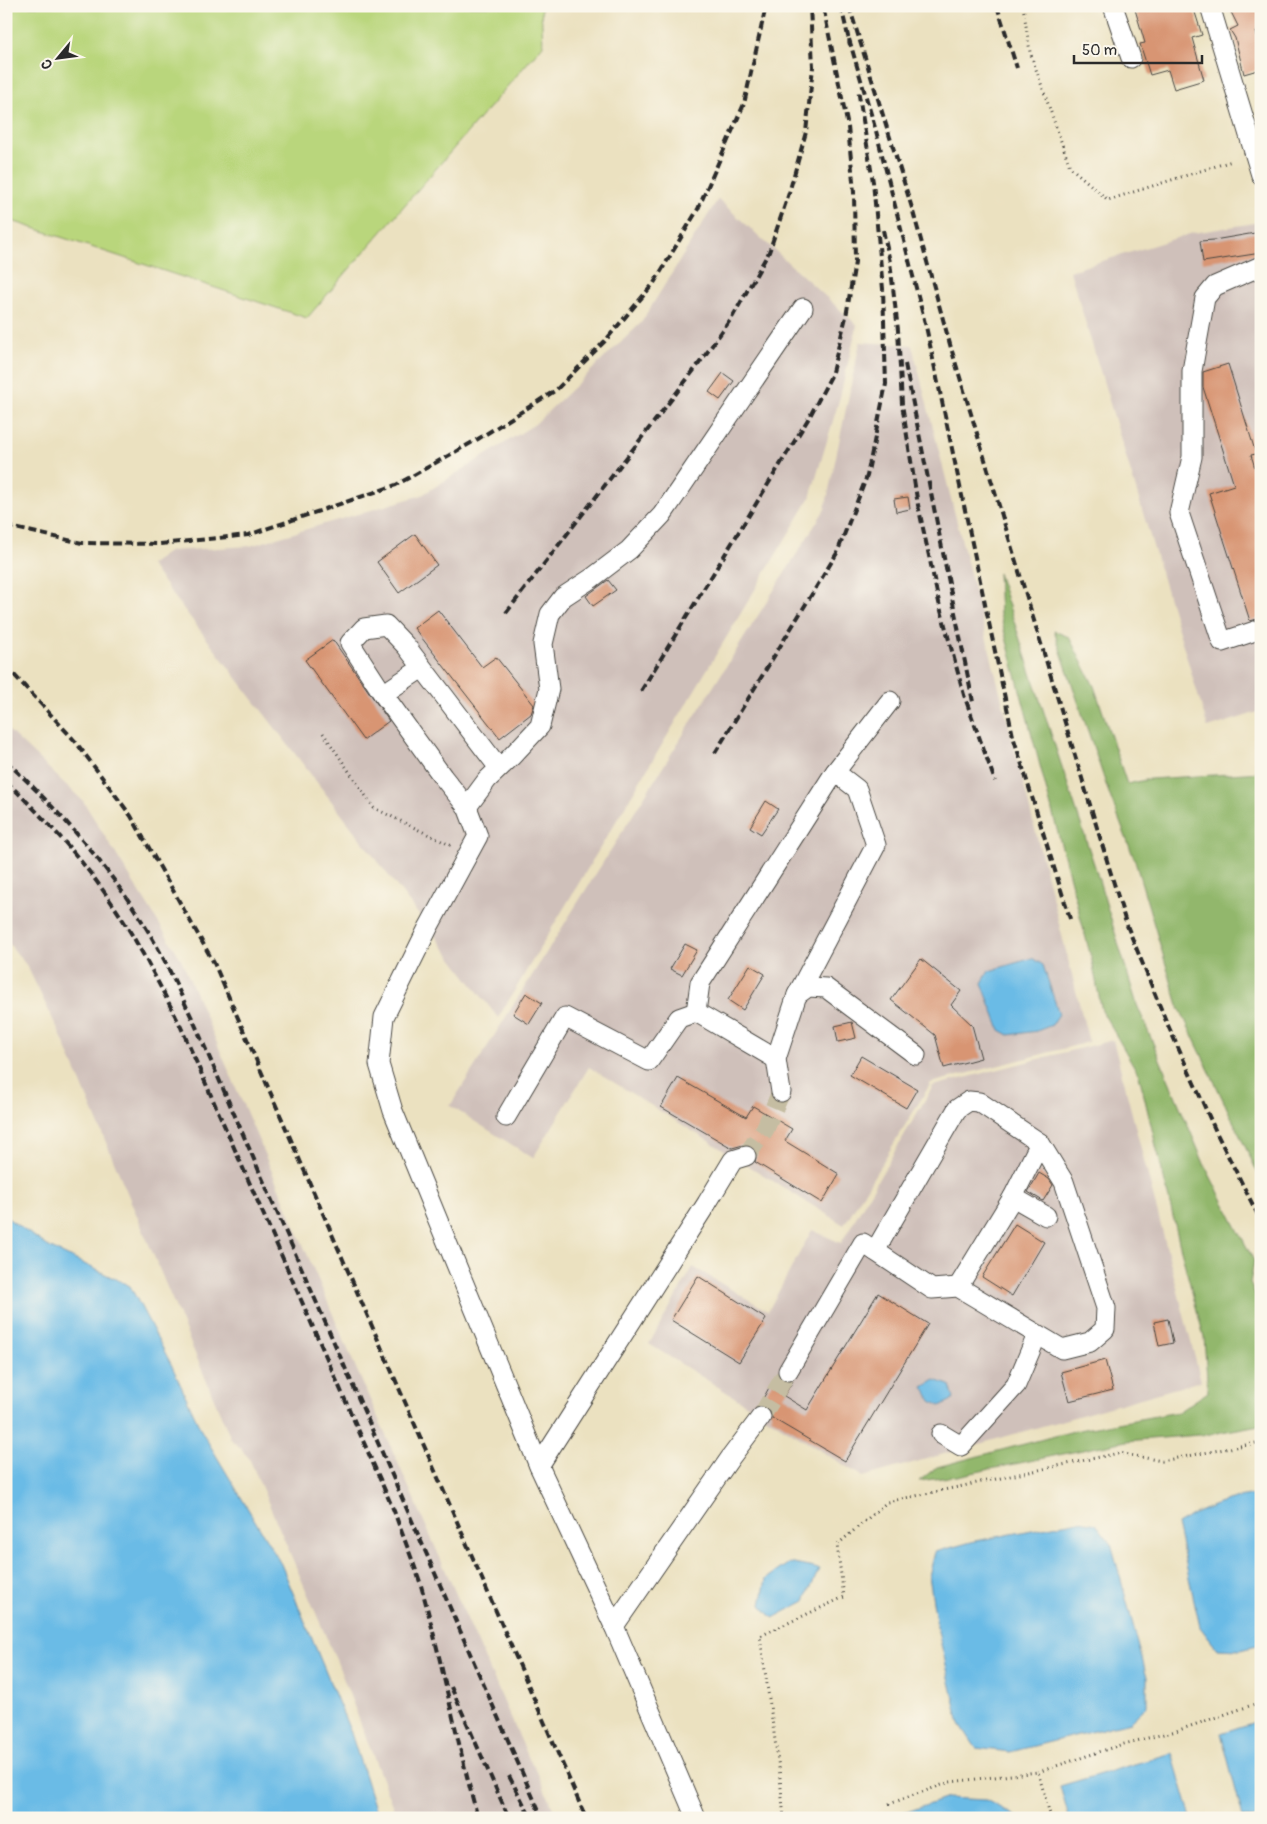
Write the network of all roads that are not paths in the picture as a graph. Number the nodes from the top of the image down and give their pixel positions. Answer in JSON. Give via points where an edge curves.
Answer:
{"nodes":[{"id":1,"x":1114,"y":6,"type":"edge"},
{"id":2,"x":1210,"y":6,"type":"edge"},
{"id":3,"x":1131,"y":58,"type":"dead end"},
{"id":4,"x":1261,"y":175,"type":"edge"},
{"id":5,"x":1261,"y":266,"type":"edge"},
{"id":6,"x":803,"y":308,"type":"dead end"},
{"id":7,"x":1261,"y":629,"type":"edge"},
{"id":8,"x":422,"y":668,"type":"junction"},
{"id":9,"x":383,"y":694,"type":"junction"},
{"id":10,"x":890,"y":701,"type":"dead end"},
{"id":11,"x":499,"y":768,"type":"junction"},
{"id":12,"x":835,"y":772,"type":"junction"},
{"id":13,"x":467,"y":807,"type":"junction"},
{"id":14,"x":797,"y":996,"type":"junction"},
{"id":15,"x":696,"y":1012,"type":"junction"},
{"id":16,"x":916,"y":1056,"type":"dead end"},
{"id":17,"x":776,"y":1059,"type":"junction"},
{"id":18,"x":781,"y":1092,"type":"tunnel mouth"},
{"id":19,"x":506,"y":1117,"type":"dead end"},
{"id":20,"x":1040,"y":1143,"type":"junction"},
{"id":21,"x":746,"y":1156,"type":"tunnel mouth"},
{"id":22,"x":1013,"y":1197,"type":"junction"},
{"id":23,"x":1046,"y":1216,"type":"dead end"},
{"id":24,"x":876,"y":1251,"type":"junction"},
{"id":25,"x":958,"y":1287,"type":"junction"},
{"id":26,"x":1037,"y":1335,"type":"junction"},
{"id":27,"x":788,"y":1371,"type":"tunnel mouth"},
{"id":28,"x":761,"y":1418,"type":"tunnel mouth"},
{"id":29,"x":941,"y":1434,"type":"dead end"},
{"id":30,"x":539,"y":1466,"type":"junction"},
{"id":31,"x":614,"y":1626,"type":"junction"},
{"id":32,"x":696,"y":1818,"type":"edge"}],
"edges":[{"from":1,"to":3,"type":"lane"},
{"from":2,"to":4,"type":"lane"},
{"from":5,"to":7,"type":"lane","via":[[1215,286],[1205,298],[1192,371],[1192,457],[1179,513],[1222,642]]},
{"from":6,"to":11,"type":"lane","via":[[662,515],[629,550],[563,597],[550,614],[543,644],[548,689],[540,726]]},
{"from":8,"to":9,"type":"lane"},
{"from":8,"to":9,"type":"lane","via":[[386,625],[364,628],[350,643]]},
{"from":8,"to":11,"type":"lane"},
{"from":9,"to":13,"type":"lane"},
{"from":10,"to":12,"type":"lane"},
{"from":11,"to":13,"type":"lane"},
{"from":12,"to":14,"type":"lane","via":[[857,789],[876,845]]},
{"from":12,"to":15,"type":"lane","via":[[700,983]]},
{"from":13,"to":30,"type":"lane","via":[[478,836],[384,1017],[379,1064],[394,1111]]},
{"from":14,"to":16,"type":"lane","via":[[808,987],[826,988]]},
{"from":14,"to":17,"type":"lane"},
{"from":15,"to":17,"type":"lane"},
{"from":15,"to":19,"type":"lane","via":[[679,1018],[649,1061],[565,1017]]},
{"from":17,"to":18,"type":"lane"},
{"from":20,"to":22,"type":"lane"},
{"from":20,"to":24,"type":"lane","via":[[979,1102],[969,1101],[957,1109]]},
{"from":20,"to":26,"type":"lane","via":[[1064,1182],[1106,1308],[1105,1329],[1090,1342],[1062,1349]]},
{"from":21,"to":30,"type":"lane","via":[[732,1160]]},
{"from":22,"to":23,"type":"lane"},
{"from":22,"to":25,"type":"lane"},
{"from":24,"to":25,"type":"lane","via":[[932,1289]]},
{"from":24,"to":27,"type":"lane","via":[[863,1243]]},
{"from":25,"to":26,"type":"lane"},
{"from":26,"to":29,"type":"lane","via":[[1016,1385],[961,1446]]},
{"from":28,"to":31,"type":"lane"},
{"from":30,"to":31,"type":"lane"},
{"from":31,"to":32,"type":"lane"}]}
